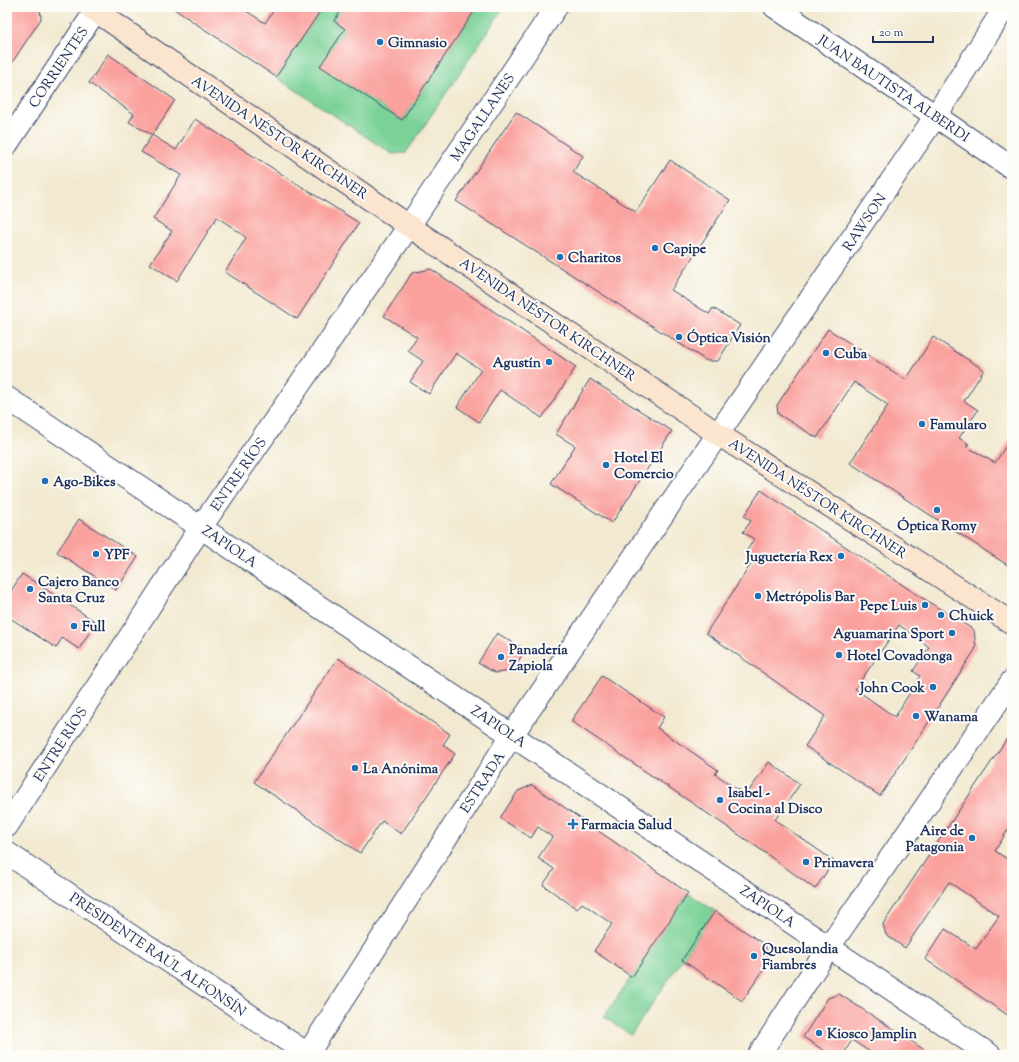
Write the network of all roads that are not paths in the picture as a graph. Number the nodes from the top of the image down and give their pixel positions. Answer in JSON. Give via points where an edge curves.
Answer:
{"nodes":[{"id":1,"x":556,"y":7,"type":"edge"},
{"id":2,"x":775,"y":7,"type":"edge"},
{"id":3,"x":1005,"y":7,"type":"edge"},
{"id":4,"x":94,"y":8,"type":"edge"},
{"id":5,"x":935,"y":117,"type":"junction"},
{"id":6,"x":7,"y":144,"type":"edge"},
{"id":7,"x":1012,"y":168,"type":"edge"},
{"id":8,"x":409,"y":226,"type":"junction"},
{"id":9,"x":7,"y":398,"type":"edge"},
{"id":10,"x":718,"y":434,"type":"junction"},
{"id":11,"x":201,"y":527,"type":"junction"},
{"id":12,"x":1012,"y":623,"type":"edge"},
{"id":13,"x":1012,"y":681,"type":"edge"},
{"id":14,"x":512,"y":735,"type":"junction"},
{"id":15,"x":7,"y":826,"type":"edge"},
{"id":16,"x":7,"y":853,"type":"edge"},
{"id":17,"x":829,"y":947,"type":"junction"},
{"id":18,"x":308,"y":1055,"type":"edge"},
{"id":19,"x":759,"y":1055,"type":"edge"},
{"id":20,"x":990,"y":1055,"type":"edge"}],
"edges":[{"from":1,"to":8,"type":"street","name":"MAGALLANES"},
{"from":2,"to":5,"type":"street","name":"JUAN BAUTISTA ALBERDI"},
{"from":3,"to":5,"type":"street","name":"RAWSON"},
{"from":4,"to":6,"type":"street","name":"CORRIENTES"},
{"from":4,"to":8,"type":"main road","name":"AVENIDA NÉSTOR KIRCHNER"},
{"from":5,"to":7,"type":"street","name":"JUAN BAUTISTA ALBERDI"},
{"from":5,"to":10,"type":"street","name":"RAWSON"},
{"from":8,"to":10,"type":"main road","name":"AVENIDA NÉSTOR KIRCHNER"},
{"from":8,"to":11,"type":"street","name":"ENTRE RÍOS"},
{"from":9,"to":11,"type":"street","name":"ZAPIOLA"},
{"from":10,"to":12,"type":"main road","name":"AVENIDA NÉSTOR KIRCHNER"},
{"from":10,"to":14,"type":"street","name":"ESTRADA"},
{"from":11,"to":14,"type":"street","name":"ZAPIOLA"},
{"from":11,"to":15,"type":"street","name":"ENTRE RÍOS"},
{"from":13,"to":17,"type":"street"},
{"from":14,"to":17,"type":"street","name":"ZAPIOLA"},
{"from":14,"to":18,"type":"street","name":"ESTRADA"},
{"from":16,"to":18,"type":"street","name":"PRESIDENTE RAÚL ALFONSÍN"},
{"from":17,"to":19,"type":"street"},
{"from":17,"to":20,"type":"street","name":"ZAPIOLA"}]}
